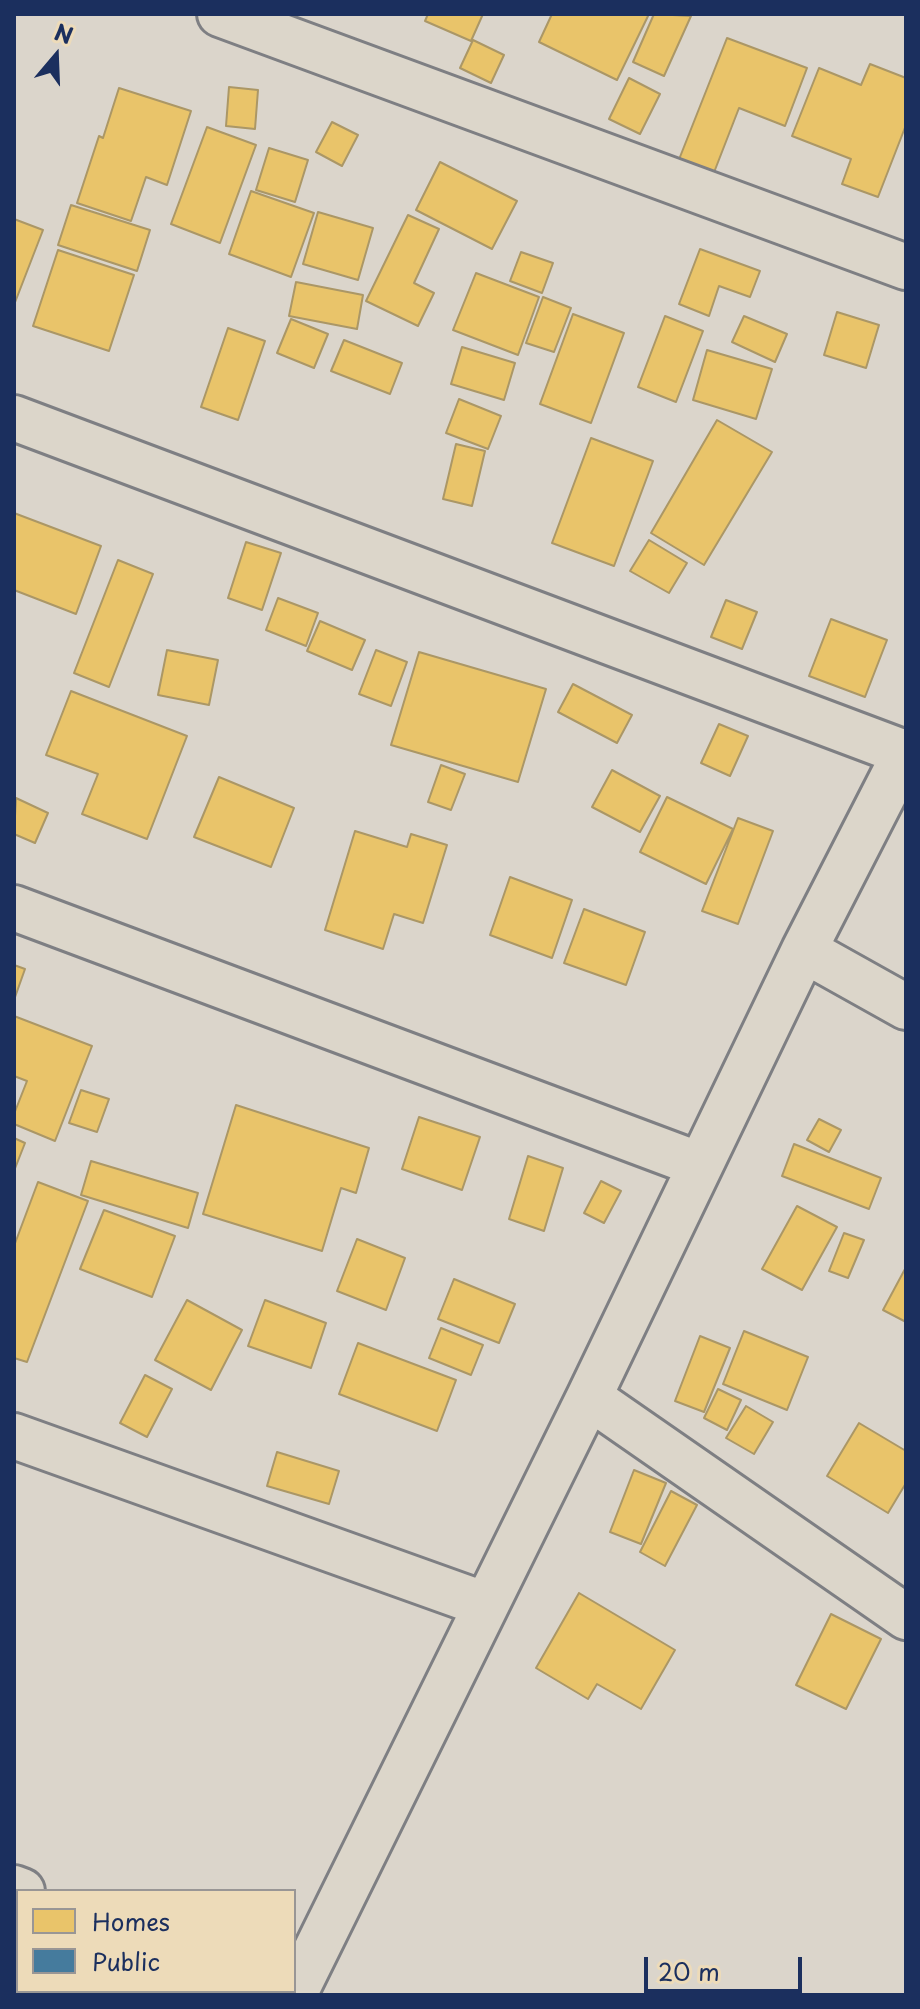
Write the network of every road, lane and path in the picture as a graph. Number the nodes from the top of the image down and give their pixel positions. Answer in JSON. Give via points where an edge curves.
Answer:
{"nodes":[{"id":1,"x":220,"y":14,"type":"edge"},
{"id":2,"x":906,"y":267,"type":"edge"},
{"id":3,"x":14,"y":418,"type":"edge"},
{"id":4,"x":905,"y":752,"type":"edge"},
{"id":5,"x":14,"y":908,"type":"edge"},
{"id":6,"x":804,"y":950,"type":"junction"},
{"id":7,"x":906,"y":1007,"type":"edge"},
{"id":8,"x":700,"y":1165,"type":"junction"},
{"id":9,"x":589,"y":1397,"type":"junction"},
{"id":10,"x":14,"y":1436,"type":"edge"},
{"id":11,"x":486,"y":1605,"type":"junction"},
{"id":12,"x":906,"y":1617,"type":"edge"},
{"id":13,"x":296,"y":1989,"type":"edge"}],
"edges":[{"from":1,"to":2,"type":"street"},
{"from":3,"to":4,"type":"street"},
{"from":4,"to":6,"type":"street"},
{"from":5,"to":8,"type":"street"},
{"from":6,"to":7,"type":"street"},
{"from":6,"to":8,"type":"street"},
{"from":8,"to":9,"type":"street"},
{"from":9,"to":11,"type":"street"},
{"from":9,"to":12,"type":"street"},
{"from":10,"to":11,"type":"street"},
{"from":11,"to":13,"type":"street"}]}
